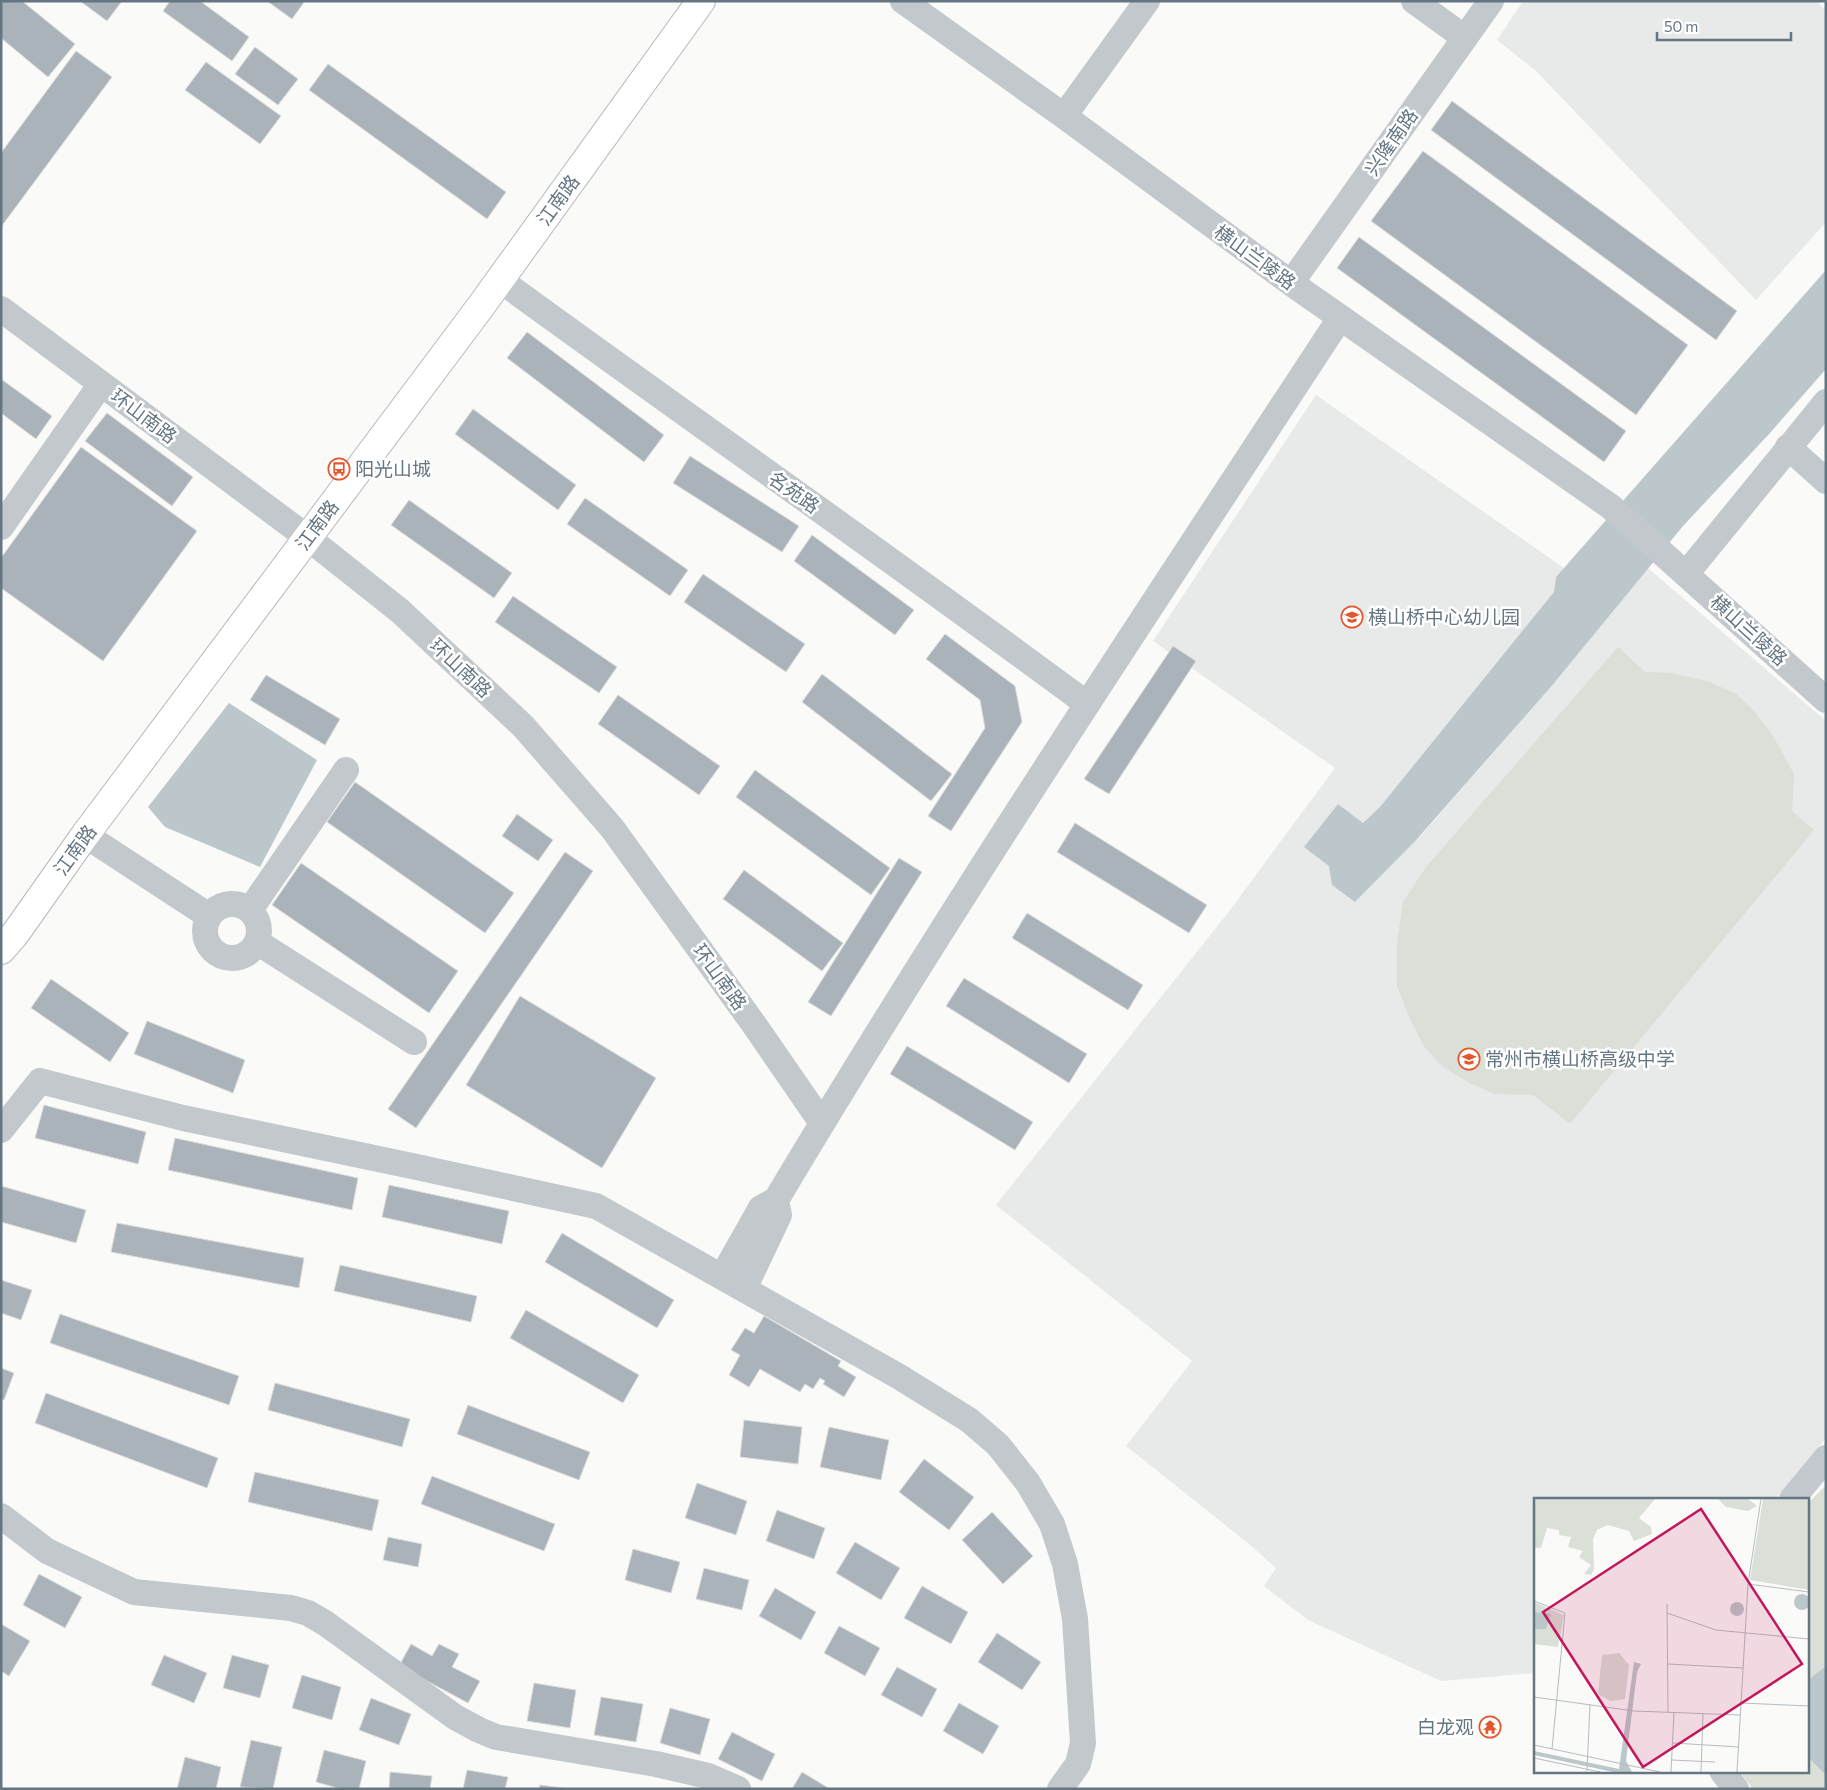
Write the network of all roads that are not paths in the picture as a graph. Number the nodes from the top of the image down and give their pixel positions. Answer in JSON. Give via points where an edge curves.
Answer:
{"nodes":[{"id":1,"x":701,"y":1,"type":"edge"},
{"id":2,"x":903,"y":1,"type":"edge"},
{"id":3,"x":1147,"y":1,"type":"edge"},
{"id":4,"x":1414,"y":1,"type":"edge"},
{"id":5,"x":1491,"y":1,"type":"edge"},
{"id":6,"x":1465,"y":38,"type":"junction"},
{"id":7,"x":1064,"y":116,"type":"junction"},
{"id":8,"x":500,"y":280,"type":"junction"},
{"id":9,"x":1291,"y":283,"type":"junction"},
{"id":10,"x":1,"y":309,"type":"edge"},
{"id":11,"x":1340,"y":318,"type":"junction"},
{"id":12,"x":101,"y":384,"type":"junction"},
{"id":13,"x":1826,"y":402,"type":"edge"},
{"id":14,"x":1788,"y":447,"type":"junction"},
{"id":15,"x":1826,"y":481,"type":"edge"},
{"id":16,"x":1,"y":527,"type":"edge"},
{"id":17,"x":308,"y":538,"type":"junction"},
{"id":18,"x":1679,"y":567,"type":"junction"},
{"id":19,"x":1826,"y":700,"type":"edge"},
{"id":20,"x":1088,"y":704,"type":"junction"},
{"id":21,"x":346,"y":770,"type":"dead end"},
{"id":22,"x":86,"y":835,"type":"junction"},
{"id":23,"x":250,"y":910,"type":"junction"},
{"id":24,"x":209,"y":916,"type":"junction"},
{"id":25,"x":6,"y":936,"type":"edge"},
{"id":26,"x":258,"y":942,"type":"junction"},
{"id":27,"x":414,"y":1042,"type":"dead end"},
{"id":28,"x":822,"y":1123,"type":"junction"},
{"id":29,"x":1,"y":1130,"type":"edge"},
{"id":30,"x":733,"y":1283,"type":"junction"},
{"id":31,"x":1826,"y":1458,"type":"edge"},
{"id":32,"x":1793,"y":1498,"type":"edge"},
{"id":33,"x":1,"y":1516,"type":"edge"},
{"id":34,"x":1723,"y":1772,"type":"edge"},
{"id":35,"x":738,"y":1789,"type":"edge"},
{"id":36,"x":1060,"y":1789,"type":"edge"},
{"id":37,"x":1736,"y":1789,"type":"edge"}],
"edges":[{"from":1,"to":8,"type":"main road","name":"江南路"},
{"from":2,"to":7,"type":"street","name":"横山兰陵路"},
{"from":3,"to":7,"type":"street"},
{"from":4,"to":6,"type":"street"},
{"from":5,"to":6,"type":"street","name":"兴隆南路"},
{"from":6,"to":9,"type":"street","name":"兴隆南路"},
{"from":7,"to":9,"type":"street","name":"横山兰陵路"},
{"from":8,"to":17,"type":"main road","name":"江南路"},
{"from":8,"to":20,"type":"street","name":"名苑路"},
{"from":9,"to":11,"type":"street","name":"横山兰陵路"},
{"from":10,"to":12,"type":"street","name":"环山南路"},
{"from":11,"to":18,"type":"street","name":"横山兰陵路","via":[[1612,507]]},
{"from":11,"to":20,"type":"street"},
{"from":12,"to":16,"type":"street"},
{"from":12,"to":17,"type":"street","name":"环山南路"},
{"from":13,"to":14,"type":"street"},
{"from":14,"to":15,"type":"street"},
{"from":14,"to":18,"type":"street"},
{"from":17,"to":22,"type":"main road","name":"江南路"},
{"from":17,"to":28,"type":"street","name":"环山南路","via":[[400,610],[523,726],[612,828]]},
{"from":18,"to":19,"type":"street","name":"横山兰陵路"},
{"from":20,"to":28,"type":"street"},
{"from":21,"to":23,"type":"street"},
{"from":22,"to":24,"type":"street"},
{"from":22,"to":25,"type":"main road","name":"江南路"},
{"from":23,"to":24,"type":"street","via":[[233,904],[224,905]]},
{"from":23,"to":26,"type":"street","via":[[259,925]]},
{"from":24,"to":26,"type":"street","via":[[205,925],[208,945],[224,958],[244,956]]},
{"from":26,"to":27,"type":"street"},
{"from":28,"to":30,"type":"street","via":[[776,1200],[779,1215]]},
{"from":29,"to":30,"type":"street","via":[[40,1081],[183,1118],[596,1206]]},
{"from":30,"to":36,"type":"street","via":[[969,1420],[998,1444],[1028,1483],[1052,1524],[1065,1564],[1075,1619],[1083,1743],[1078,1764]]},
{"from":31,"to":32,"type":"street"},
{"from":33,"to":35,"type":"street","via":[[47,1550],[134,1592],[291,1608],[308,1613],[455,1717],[496,1737],[656,1764],[708,1776]]},
{"from":34,"to":37,"type":"street"}]}
